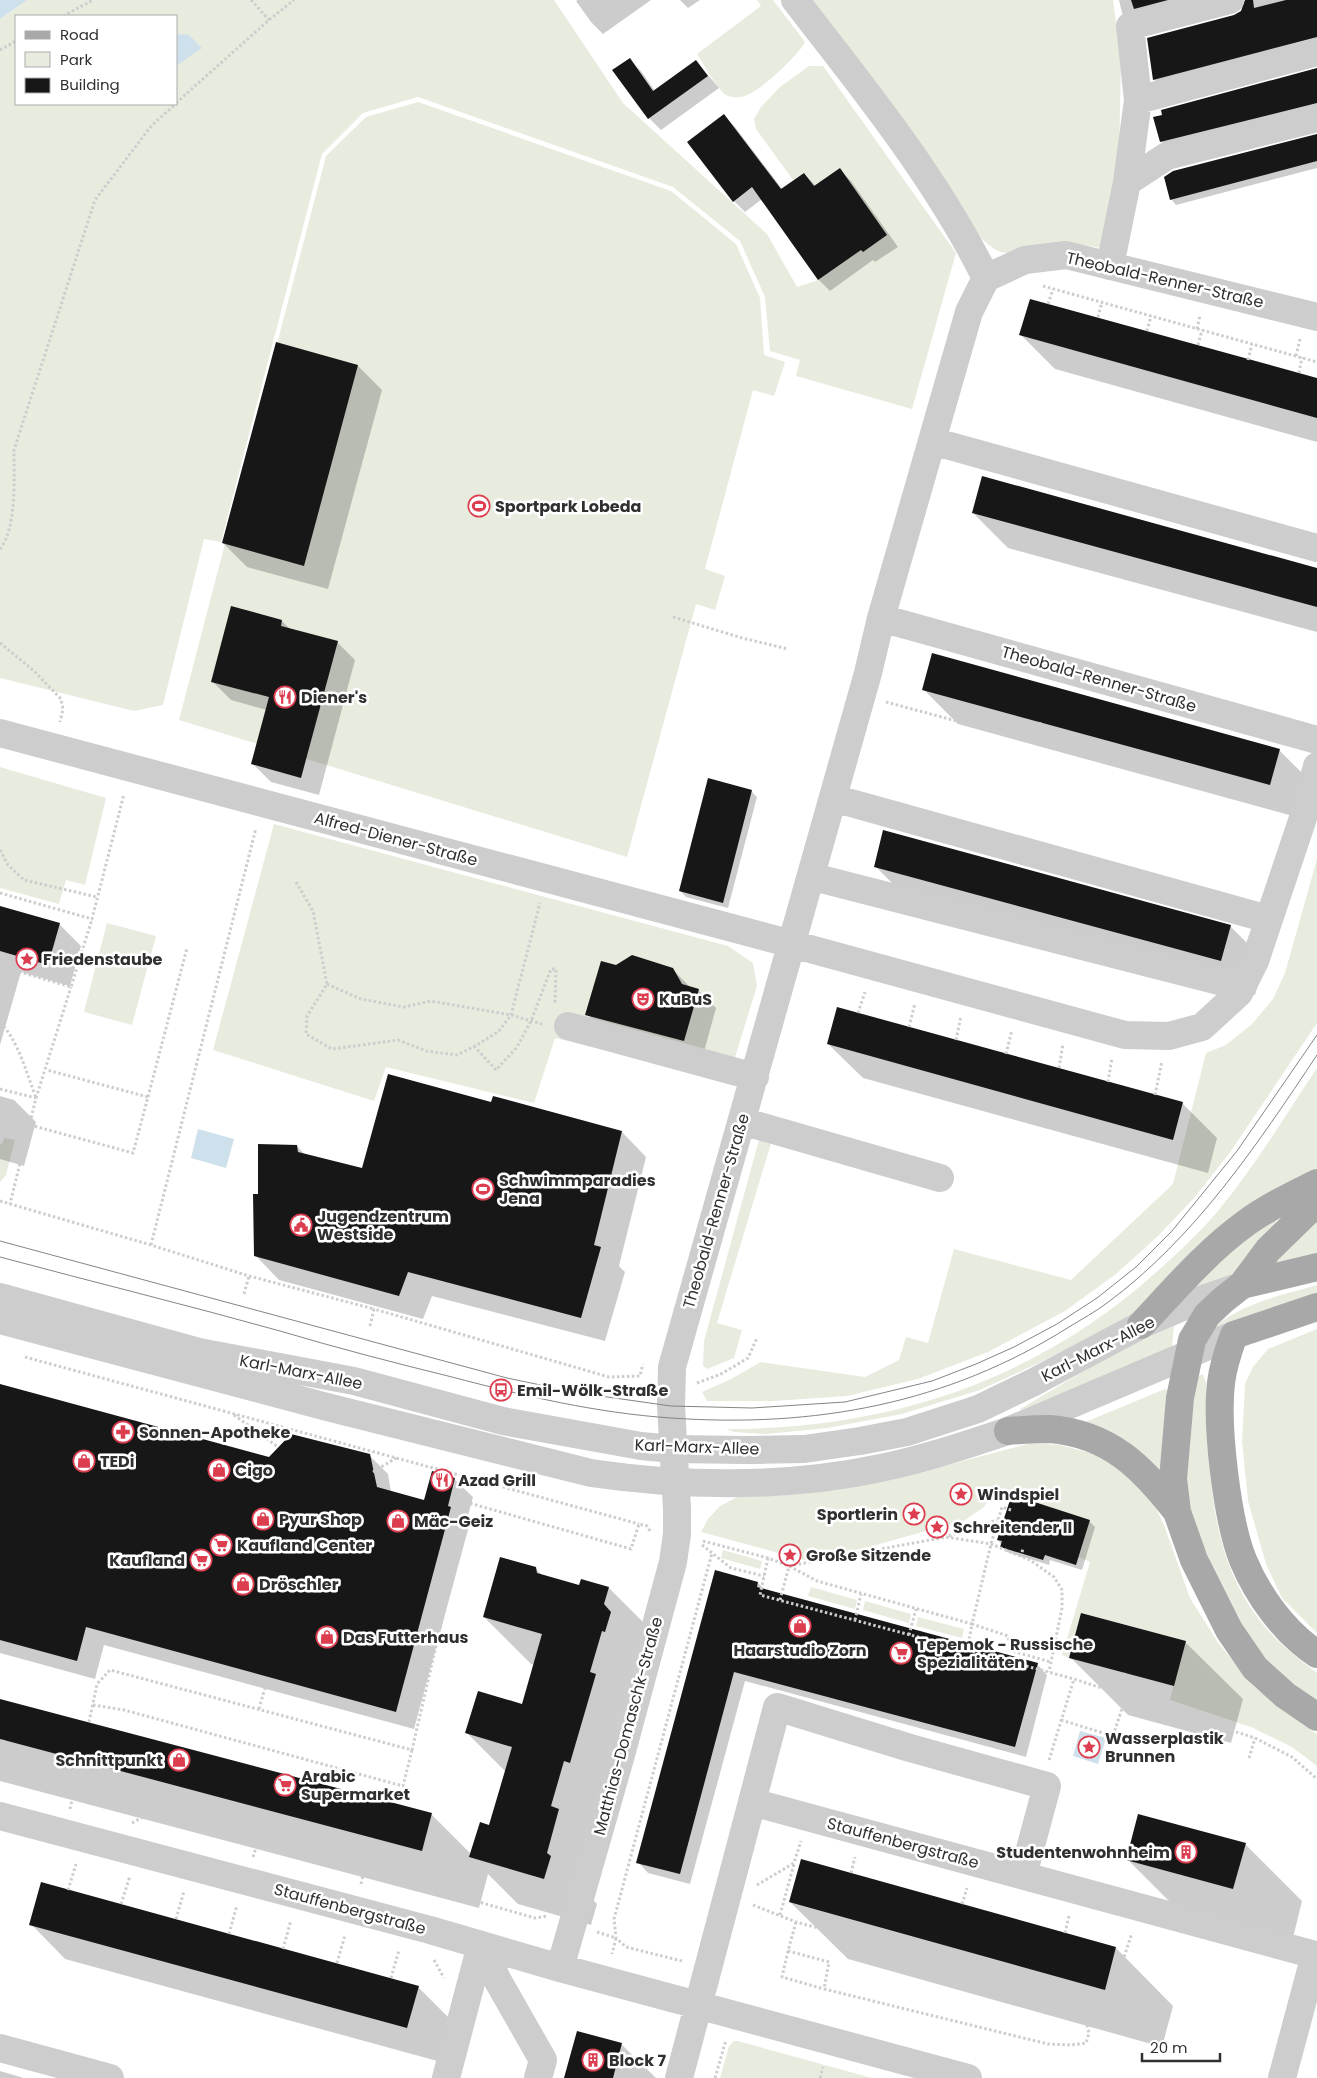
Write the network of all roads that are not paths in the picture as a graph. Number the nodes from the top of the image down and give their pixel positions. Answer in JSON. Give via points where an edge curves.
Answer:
{"nodes":[{"id":1,"x":795,"y":0,"type":"edge"},
{"id":2,"x":1230,"y":0,"type":"edge"},
{"id":3,"x":1317,"y":52,"type":"edge"},
{"id":4,"x":1138,"y":100,"type":"junction"},
{"id":5,"x":1317,"y":118,"type":"edge"},
{"id":6,"x":1127,"y":182,"type":"junction"},
{"id":7,"x":1110,"y":266,"type":"junction"},
{"id":8,"x":986,"y":278,"type":"junction"},
{"id":9,"x":1317,"y":317,"type":"edge"},
{"id":10,"x":932,"y":441,"type":"junction"},
{"id":11,"x":1317,"y":548,"type":"edge"},
{"id":12,"x":881,"y":618,"type":"junction"},
{"id":13,"x":0,"y":733,"type":"edge"},
{"id":14,"x":1317,"y":740,"type":"edge"},
{"id":15,"x":1317,"y":766,"type":"edge"},
{"id":16,"x":833,"y":798,"type":"junction"},
{"id":17,"x":825,"y":880,"type":"dead end"},
{"id":18,"x":1268,"y":919,"type":"junction"},
{"id":19,"x":792,"y":944,"type":"junction"},
{"id":20,"x":1242,"y":987,"type":"junction"},
{"id":21,"x":557,"y":1021,"type":"road end"},
{"id":22,"x":755,"y":1077,"type":"junction"},
{"id":23,"x":742,"y":1121,"type":"junction"},
{"id":24,"x":940,"y":1178,"type":"dead end"},
{"id":25,"x":1317,"y":1183,"type":"edge"},
{"id":26,"x":1317,"y":1205,"type":"edge"},
{"id":27,"x":1317,"y":1266,"type":"edge"},
{"id":28,"x":1242,"y":1286,"type":"junction"},
{"id":29,"x":0,"y":1297,"type":"edge"},
{"id":30,"x":1317,"y":1307,"type":"edge"},
{"id":31,"x":0,"y":1320,"type":"edge"},
{"id":32,"x":1141,"y":1325,"type":"junction"},
{"id":33,"x":1234,"y":1335,"type":"junction"},
{"id":34,"x":1187,"y":1355,"type":"junction"},
{"id":35,"x":1008,"y":1430,"type":"junction"},
{"id":36,"x":673,"y":1449,"type":"junction"},
{"id":37,"x":676,"y":1482,"type":"junction"},
{"id":38,"x":1177,"y":1512,"type":"junction"},
{"id":39,"x":1317,"y":1654,"type":"edge"},
{"id":40,"x":1317,"y":1717,"type":"edge"},
{"id":41,"x":752,"y":1802,"type":"junction"},
{"id":42,"x":0,"y":1816,"type":"edge"},
{"id":43,"x":1023,"y":1875,"type":"junction"},
{"id":44,"x":481,"y":1945,"type":"junction"},
{"id":45,"x":560,"y":1968,"type":"junction"},
{"id":46,"x":699,"y":2005,"type":"junction"},
{"id":47,"x":0,"y":2048,"type":"edge"},
{"id":48,"x":110,"y":2078,"type":"edge"},
{"id":49,"x":446,"y":2078,"type":"edge"},
{"id":50,"x":538,"y":2078,"type":"edge"},
{"id":51,"x":679,"y":2078,"type":"edge"},
{"id":52,"x":968,"y":2078,"type":"edge"},
{"id":53,"x":1282,"y":2078,"type":"edge"}],
"edges":[{"from":1,"to":8,"type":"street","via":[[913,158],[965,236]]},
{"from":2,"to":4,"type":"street","via":[[1130,26]]},
{"from":3,"to":4,"type":"street"},
{"from":4,"to":6,"type":"street"},
{"from":5,"to":6,"type":"street","via":[[1166,156]]},
{"from":6,"to":7,"type":"street"},
{"from":7,"to":8,"type":"street","name":"Theobald-Renner-Straße","via":[[1066,254],[1025,260]]},
{"from":7,"to":9,"type":"street","name":"Theobald-Renner-Straße"},
{"from":8,"to":10,"type":"street","name":"Theobald-Renner-Straße","via":[[969,312]]},
{"from":10,"to":11,"type":"street"},
{"from":10,"to":12,"type":"street","name":"Theobald-Renner-Straße"},
{"from":12,"to":14,"type":"street","name":"Theobald-Renner-Straße"},
{"from":12,"to":16,"type":"street","name":"Theobald-Renner-Straße"},
{"from":13,"to":19,"type":"street","name":"Alfred-Diener-Straße"},
{"from":15,"to":18,"type":"street","via":[[1304,815]]},
{"from":16,"to":18,"type":"street"},
{"from":16,"to":19,"type":"street","name":"Theobald-Renner-Straße"},
{"from":17,"to":20,"type":"street"},
{"from":18,"to":20,"type":"street","via":[[1255,961]]},
{"from":19,"to":20,"type":"street","via":[[1125,1035],[1169,1036],[1202,1027]]},
{"from":19,"to":22,"type":"street","name":"Theobald-Renner-Straße"},
{"from":21,"to":22,"type":"street"},
{"from":22,"to":23,"type":"street","name":"Theobald-Renner-Straße"},
{"from":23,"to":24,"type":"street"},
{"from":23,"to":36,"type":"street","name":"Theobald-Renner-Straße","via":[[672,1367]]},
{"from":25,"to":32,"type":"main road","via":[[1284,1198],[1246,1223],[1207,1256]]},
{"from":26,"to":28,"type":"main road","via":[[1268,1250]]},
{"from":27,"to":28,"type":"main road","name":"Karl-Marx-Allee"},
{"from":28,"to":32,"type":"street","name":"Karl-Marx-Allee"},
{"from":28,"to":34,"type":"main road","via":[[1207,1315]]},
{"from":29,"to":36,"type":"street","name":"Karl-Marx-Allee","via":[[199,1352],[354,1381],[503,1421],[615,1442]]},
{"from":30,"to":33,"type":"main road","name":"Karl-Marx-Allee"},
{"from":31,"to":37,"type":"street","name":"Karl-Marx-Allee","via":[[578,1470]]},
{"from":32,"to":36,"type":"street","name":"Karl-Marx-Allee","via":[[978,1409],[907,1432],[804,1449]]},
{"from":33,"to":34,"type":"street","name":"Karl-Marx-Allee"},
{"from":33,"to":39,"type":"main road","via":[[1222,1377],[1221,1424],[1228,1490],[1242,1559],[1258,1591],[1281,1622]]},
{"from":34,"to":35,"type":"street","name":"Karl-Marx-Allee"},
{"from":34,"to":38,"type":"main road","via":[[1173,1479]]},
{"from":35,"to":37,"type":"street","name":"Karl-Marx-Allee","via":[[927,1456],[853,1473],[740,1484]]},
{"from":35,"to":38,"type":"main road","via":[[1050,1429],[1102,1442],[1146,1474]]},
{"from":36,"to":37,"type":"street","name":"Theobald-Renner-Straße"},
{"from":37,"to":45,"type":"street","name":"Matthias-Domaschk-Straße","via":[[677,1534],[673,1562]]},
{"from":38,"to":40,"type":"main road","via":[[1194,1560],[1229,1630],[1254,1668]]},
{"from":41,"to":43,"type":"street","name":"Stauffenbergstraße"},
{"from":41,"to":43,"type":"street","via":[[777,1707],[1047,1786]]},
{"from":41,"to":46,"type":"street"},
{"from":42,"to":44,"type":"street","name":"Stauffenbergstraße","via":[[351,1928],[430,1930]]},
{"from":43,"to":53,"type":"street","name":"Stauffenbergstraße","via":[[1316,1955]]},
{"from":44,"to":45,"type":"street","name":"Stauffenbergstraße"},
{"from":44,"to":49,"type":"street"},
{"from":44,"to":50,"type":"street","via":[[543,2060]]},
{"from":45,"to":46,"type":"street","name":"Stauffenbergstraße"},
{"from":46,"to":51,"type":"street"},
{"from":46,"to":52,"type":"street","name":"Stauffenbergstraße"},
{"from":47,"to":48,"type":"street"}]}
